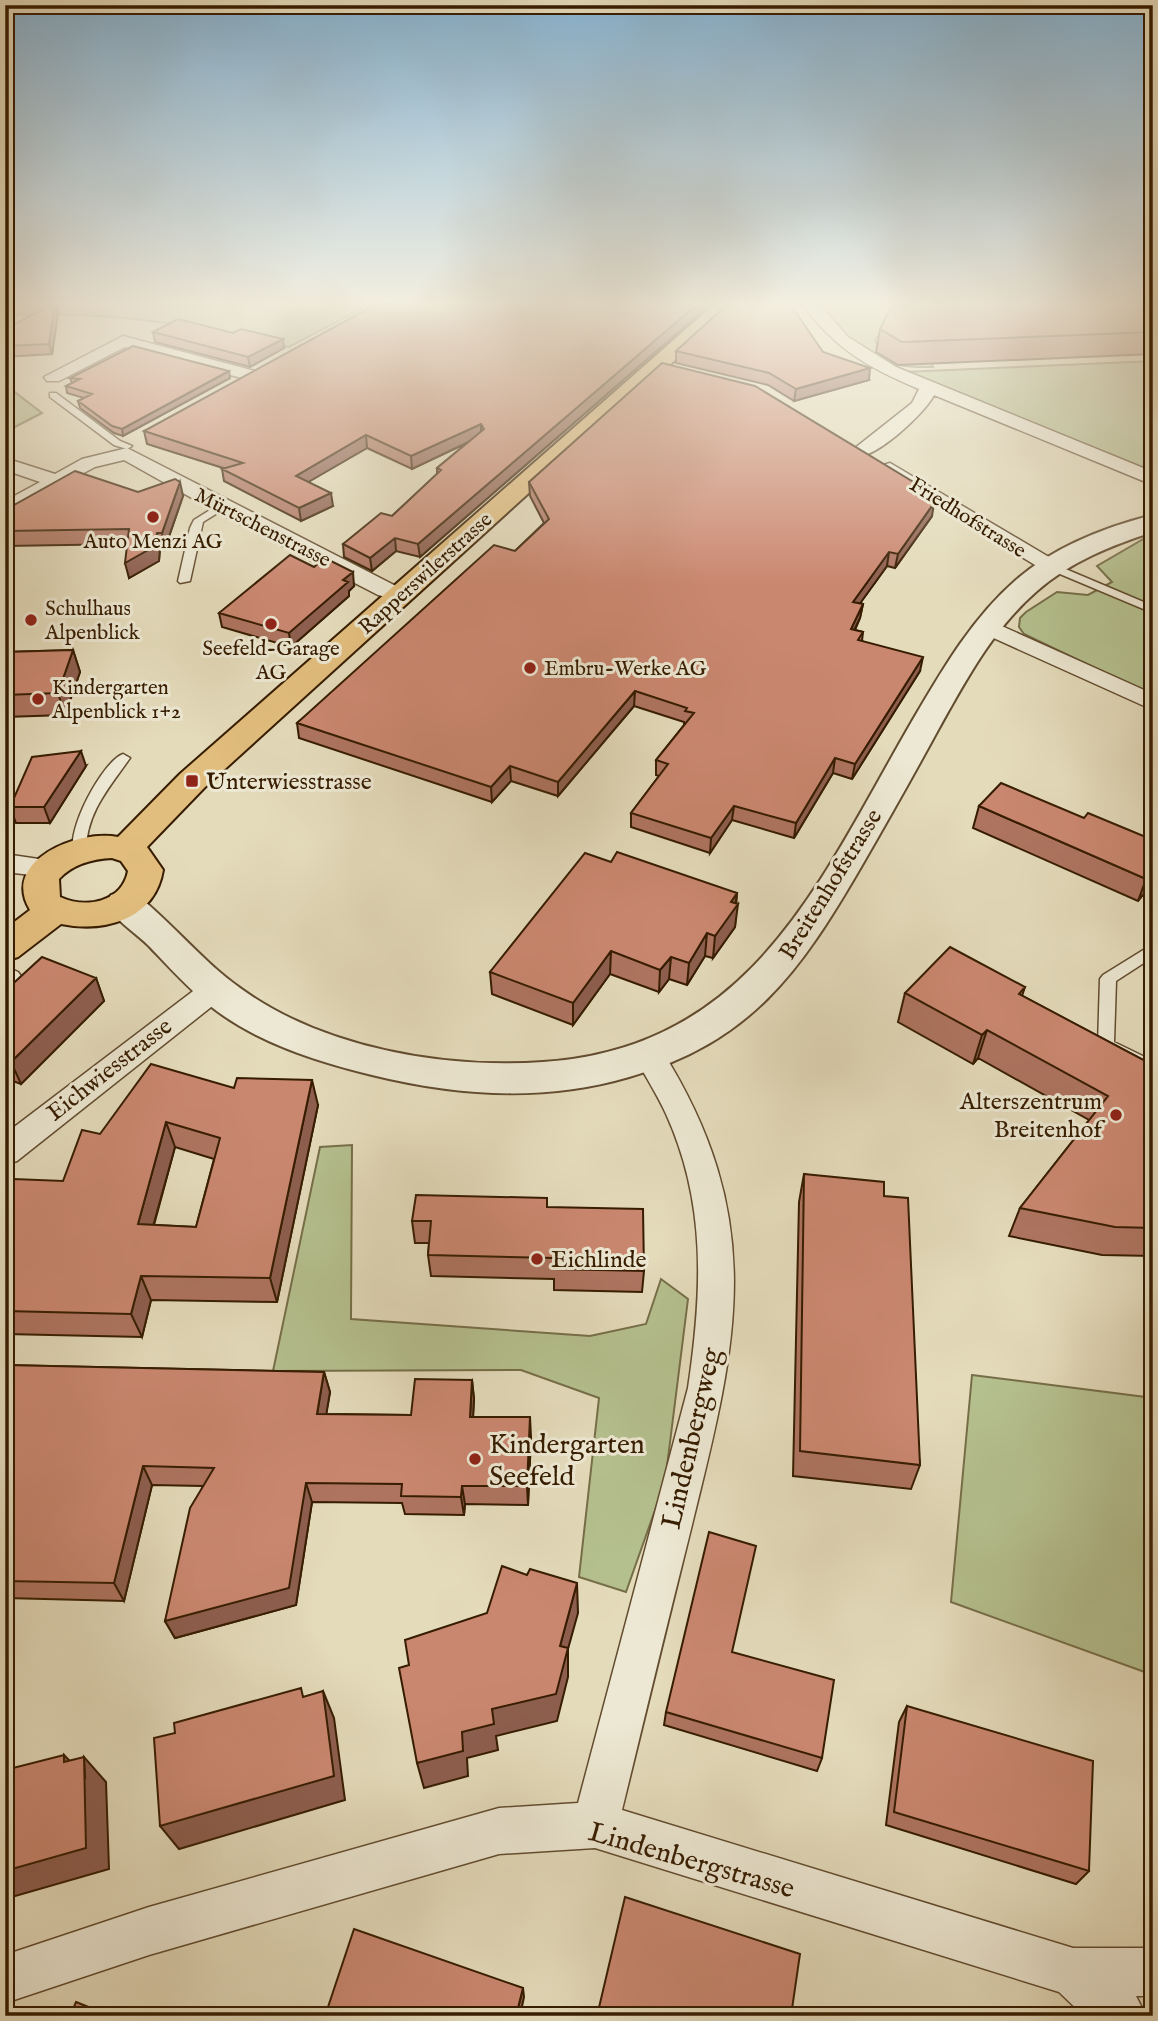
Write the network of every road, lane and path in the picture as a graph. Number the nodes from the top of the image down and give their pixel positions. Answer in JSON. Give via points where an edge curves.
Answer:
{"nodes":[{"id":1,"x":637,"y":395,"type":"edge"},
{"id":2,"x":925,"y":395,"type":"edge"},
{"id":3,"x":946,"y":395,"type":"edge"},
{"id":4,"x":53,"y":396,"type":"dead end"},
{"id":5,"x":131,"y":445,"type":"junction"},
{"id":6,"x":5,"y":464,"type":"edge"},
{"id":7,"x":1153,"y":479,"type":"edge"},
{"id":8,"x":57,"y":481,"type":"junction"},
{"id":9,"x":222,"y":507,"type":"junction"},
{"id":10,"x":5,"y":509,"type":"edge"},
{"id":11,"x":1153,"y":523,"type":"edge"},
{"id":12,"x":1052,"y":567,"type":"junction"},
{"id":13,"x":184,"y":581,"type":"dead end"},
{"id":14,"x":402,"y":595,"type":"junction"},
{"id":15,"x":1153,"y":610,"type":"edge"},
{"id":16,"x":986,"y":626,"type":"junction"},
{"id":17,"x":1153,"y":703,"type":"edge"},
{"id":18,"x":123,"y":758,"type":"dead end"},
{"id":19,"x":79,"y":850,"type":"junction"},
{"id":20,"x":125,"y":850,"type":"junction"},
{"id":21,"x":5,"y":863,"type":"edge"},
{"id":22,"x":49,"y":868,"type":"junction"},
{"id":23,"x":124,"y":904,"type":"junction"},
{"id":24,"x":54,"y":911,"type":"junction"},
{"id":25,"x":5,"y":948,"type":"edge"},
{"id":26,"x":1153,"y":949,"type":"edge"},
{"id":27,"x":5,"y":971,"type":"edge"},
{"id":28,"x":5,"y":986,"type":"edge"},
{"id":29,"x":215,"y":989,"type":"junction"},
{"id":30,"x":650,"y":1057,"type":"junction"},
{"id":31,"x":1153,"y":1068,"type":"edge"},
{"id":32,"x":10,"y":1140,"type":"edge"},
{"id":33,"x":595,"y":1825,"type":"junction"},
{"id":34,"x":1073,"y":1972,"type":"junction"},
{"id":35,"x":1153,"y":1972,"type":"edge"},
{"id":36,"x":5,"y":1979,"type":"edge"},
{"id":37,"x":1121,"y":2016,"type":"edge"}],
"edges":[{"from":1,"to":14,"type":"main road","name":"Rapperswilerstrasse"},
{"from":2,"to":12,"type":"street","name":"Friedhofstrasse","via":[[920,406],[856,448]]},
{"from":3,"to":7,"type":"street"},
{"from":4,"to":5,"type":"lane","via":[[117,443]]},
{"from":5,"to":8,"type":"street"},
{"from":5,"to":9,"type":"street","name":"Mürtschenstrasse"},
{"from":6,"to":8,"type":"street"},
{"from":8,"to":10,"type":"street"},
{"from":9,"to":13,"type":"lane","via":[[199,520]]},
{"from":9,"to":14,"type":"street","name":"Mürtschenstrasse"},
{"from":11,"to":12,"type":"street","name":"Breitenhofstrasse","via":[[1083,549]]},
{"from":12,"to":15,"type":"lane"},
{"from":12,"to":16,"type":"street","name":"Breitenhofstrasse"},
{"from":14,"to":20,"type":"main road","name":"Rapperswilerstrasse","via":[[192,781]]},
{"from":16,"to":17,"type":"street"},
{"from":16,"to":30,"type":"street","name":"Breitenhofstrasse","via":[[783,961],[734,1009]]},
{"from":18,"to":19,"type":"lane","via":[[85,812],[78,833]]},
{"from":19,"to":20,"type":"main road"},
{"from":19,"to":22,"type":"main road"},
{"from":20,"to":23,"type":"main road","via":[[139,858],[146,877]]},
{"from":21,"to":22,"type":"street"},
{"from":22,"to":24,"type":"main road","via":[[42,878],[40,897]]},
{"from":23,"to":24,"type":"main road","via":[[83,916]]},
{"from":23,"to":29,"type":"street","name":"Breitenhofstrasse"},
{"from":24,"to":25,"type":"main road"},
{"from":26,"to":31,"type":"lane","via":[[1108,979],[1105,1031],[1106,1045]]},
{"from":27,"to":28,"type":"lane","via":[[13,975]]},
{"from":29,"to":30,"type":"street","name":"Breitenhofstrasse","via":[[240,1007],[307,1038],[425,1072],[540,1079],[583,1075]]},
{"from":29,"to":32,"type":"street","name":"Eichwiesstrasse"},
{"from":30,"to":33,"type":"street","name":"Lindenbergweg","via":[[699,1159],[714,1227],[717,1314],[707,1388]]},
{"from":33,"to":34,"type":"street","name":"Lindenbergstrasse"},
{"from":33,"to":36,"type":"street","name":"Lindenbergstrasse","via":[[499,1831],[149,1931]]},
{"from":34,"to":35,"type":"street"},
{"from":34,"to":37,"type":"street","name":"Lindenbergstrasse"}]}
